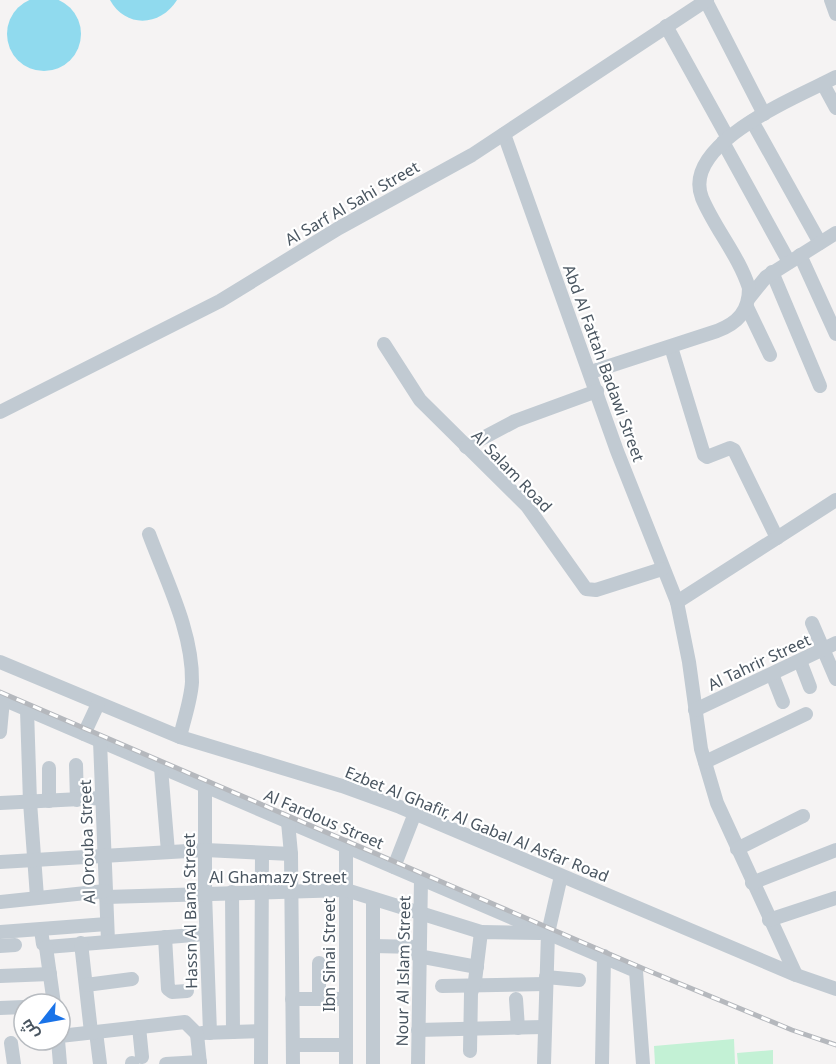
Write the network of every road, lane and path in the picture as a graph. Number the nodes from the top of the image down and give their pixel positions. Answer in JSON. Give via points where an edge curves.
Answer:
{"nodes":[{"id":1,"x":706,"y":0,"type":"edge"},
{"id":2,"x":831,"y":0,"type":"edge"},
{"id":3,"x":836,"y":14,"type":"edge"},
{"id":4,"x":666,"y":26,"type":"junction"},
{"id":5,"x":830,"y":81,"type":"edge"},
{"id":6,"x":836,"y":108,"type":"edge"},
{"id":7,"x":758,"y":118,"type":"junction"},
{"id":8,"x":504,"y":134,"type":"junction"},
{"id":9,"x":726,"y":140,"type":"junction"},
{"id":10,"x":831,"y":240,"type":"edge"},
{"id":11,"x":795,"y":259,"type":"junction"},
{"id":12,"x":772,"y":272,"type":"junction"},
{"id":13,"x":748,"y":303,"type":"junction"},
{"id":14,"x":836,"y":334,"type":"edge"},
{"id":15,"x":384,"y":344,"type":"dead end"},
{"id":16,"x":671,"y":347,"type":"junction"},
{"id":17,"x":770,"y":355,"type":"dead end"},
{"id":18,"x":591,"y":372,"type":"junction"},
{"id":19,"x":820,"y":386,"type":"dead end"},
{"id":20,"x":597,"y":391,"type":"junction"},
{"id":21,"x":0,"y":412,"type":"edge"},
{"id":22,"x":466,"y":447,"type":"junction"},
{"id":23,"x":836,"y":500,"type":"edge"},
{"id":24,"x":149,"y":534,"type":"dead end"},
{"id":25,"x":777,"y":538,"type":"junction"},
{"id":26,"x":662,"y":569,"type":"junction"},
{"id":27,"x":677,"y":602,"type":"junction"},
{"id":28,"x":812,"y":623,"type":"dead end"},
{"id":29,"x":830,"y":646,"type":"edge"},
{"id":30,"x":800,"y":661,"type":"junction"},
{"id":31,"x":0,"y":662,"type":"edge"},
{"id":32,"x":771,"y":674,"type":"junction"},
{"id":33,"x":836,"y":679,"type":"edge"},
{"id":34,"x":810,"y":687,"type":"dead end"},
{"id":35,"x":2,"y":699,"type":"edge"},
{"id":36,"x":783,"y":702,"type":"dead end"},
{"id":37,"x":98,"y":704,"type":"junction"},
{"id":38,"x":27,"y":710,"type":"junction"},
{"id":39,"x":695,"y":710,"type":"junction"},
{"id":40,"x":806,"y":714,"type":"dead end"},
{"id":41,"x":0,"y":732,"type":"edge"},
{"id":42,"x":84,"y":734,"type":"junction"},
{"id":43,"x":180,"y":736,"type":"junction"},
{"id":44,"x":100,"y":741,"type":"junction"},
{"id":45,"x":705,"y":762,"type":"junction"},
{"id":46,"x":76,"y":765,"type":"dead end"},
{"id":47,"x":49,"y":768,"type":"dead end"},
{"id":48,"x":161,"y":768,"type":"junction"},
{"id":49,"x":205,"y":788,"type":"junction"},
{"id":50,"x":101,"y":798,"type":"junction"},
{"id":51,"x":77,"y":800,"type":"junction"},
{"id":52,"x":49,"y":801,"type":"junction"},
{"id":53,"x":30,"y":802,"type":"junction"},
{"id":54,"x":0,"y":803,"type":"edge"},
{"id":55,"x":415,"y":813,"type":"junction"},
{"id":56,"x":802,"y":816,"type":"dead end"},
{"id":57,"x":288,"y":822,"type":"junction"},
{"id":58,"x":346,"y":846,"type":"junction"},
{"id":59,"x":737,"y":849,"type":"junction"},
{"id":60,"x":205,"y":850,"type":"junction"},
{"id":61,"x":836,"y":850,"type":"edge"},
{"id":62,"x":168,"y":852,"type":"junction"},
{"id":63,"x":262,"y":853,"type":"junction"},
{"id":64,"x":291,"y":854,"type":"junction"},
{"id":65,"x":104,"y":856,"type":"junction"},
{"id":66,"x":34,"y":860,"type":"junction"},
{"id":67,"x":0,"y":862,"type":"edge"},
{"id":68,"x":394,"y":867,"type":"junction"},
{"id":69,"x":561,"y":876,"type":"junction"},
{"id":70,"x":421,"y":879,"type":"junction"},
{"id":71,"x":752,"y":883,"type":"junction"},
{"id":72,"x":292,"y":890,"type":"junction"},
{"id":73,"x":346,"y":890,"type":"junction"},
{"id":74,"x":261,"y":891,"type":"junction"},
{"id":75,"x":232,"y":892,"type":"junction"},
{"id":76,"x":205,"y":893,"type":"junction"},
{"id":77,"x":106,"y":894,"type":"junction"},
{"id":78,"x":37,"y":897,"type":"junction"},
{"id":79,"x":836,"y":898,"type":"edge"},
{"id":80,"x":373,"y":899,"type":"junction"},
{"id":81,"x":0,"y":902,"type":"edge"},
{"id":82,"x":420,"y":913,"type":"junction"},
{"id":83,"x":769,"y":920,"type":"junction"},
{"id":84,"x":106,"y":924,"type":"junction"},
{"id":85,"x":41,"y":930,"type":"junction"},
{"id":86,"x":0,"y":932,"type":"edge"},
{"id":87,"x":481,"y":932,"type":"junction"},
{"id":88,"x":548,"y":933,"type":"junction"},
{"id":89,"x":206,"y":934,"type":"junction"},
{"id":90,"x":165,"y":937,"type":"junction"},
{"id":91,"x":108,"y":941,"type":"junction"},
{"id":92,"x":81,"y":944,"type":"junction"},
{"id":93,"x":15,"y":945,"type":"dead end"},
{"id":94,"x":0,"y":946,"type":"edge"},
{"id":95,"x":373,"y":946,"type":"junction"},
{"id":96,"x":46,"y":947,"type":"junction"},
{"id":97,"x":418,"y":952,"type":"junction"},
{"id":98,"x":604,"y":956,"type":"junction"},
{"id":99,"x":320,"y":963,"type":"dead end"},
{"id":100,"x":477,"y":967,"type":"junction"},
{"id":101,"x":50,"y":974,"type":"junction"},
{"id":102,"x":796,"y":975,"type":"junction"},
{"id":103,"x":0,"y":976,"type":"edge"},
{"id":104,"x":132,"y":979,"type":"dead end"},
{"id":105,"x":546,"y":980,"type":"junction"},
{"id":106,"x":579,"y":980,"type":"dead end"},
{"id":107,"x":86,"y":985,"type":"junction"},
{"id":108,"x":474,"y":985,"type":"junction"},
{"id":109,"x":442,"y":986,"type":"dead end"},
{"id":110,"x":836,"y":989,"type":"edge"},
{"id":111,"x":187,"y":991,"type":"dead end"},
{"id":112,"x":52,"y":992,"type":"edge"},
{"id":113,"x":292,"y":999,"type":"junction"},
{"id":114,"x":319,"y":999,"type":"junction"},
{"id":115,"x":346,"y":999,"type":"junction"},
{"id":116,"x":516,"y":999,"type":"dead end"},
{"id":117,"x":139,"y":1027,"type":"junction"},
{"id":118,"x":544,"y":1027,"type":"junction"},
{"id":119,"x":518,"y":1028,"type":"junction"},
{"id":120,"x":418,"y":1030,"type":"junction"},
{"id":121,"x":470,"y":1030,"type":"junction"},
{"id":122,"x":260,"y":1031,"type":"junction"},
{"id":123,"x":93,"y":1032,"type":"junction"},
{"id":124,"x":232,"y":1032,"type":"junction"},
{"id":125,"x":203,"y":1033,"type":"junction"},
{"id":126,"x":72,"y":1035,"type":"edge"},
{"id":127,"x":11,"y":1043,"type":"dead end"},
{"id":128,"x":293,"y":1045,"type":"junction"},
{"id":129,"x":346,"y":1046,"type":"junction"},
{"id":130,"x":470,"y":1051,"type":"dead end"},
{"id":131,"x":135,"y":1061,"type":"edge"},
{"id":132,"x":200,"y":1063,"type":"edge"},
{"id":133,"x":14,"y":1064,"type":"edge"},
{"id":134,"x":100,"y":1064,"type":"edge"},
{"id":135,"x":166,"y":1064,"type":"edge"},
{"id":136,"x":261,"y":1064,"type":"edge"},
{"id":137,"x":293,"y":1064,"type":"edge"},
{"id":138,"x":346,"y":1064,"type":"edge"},
{"id":139,"x":373,"y":1064,"type":"edge"},
{"id":140,"x":418,"y":1064,"type":"edge"},
{"id":141,"x":544,"y":1064,"type":"edge"},
{"id":142,"x":602,"y":1064,"type":"edge"},
{"id":143,"x":644,"y":1064,"type":"edge"}],
"edges":[{"from":1,"to":4,"type":"street","name":"Al Sarf Al Sahi Street"},
{"from":1,"to":7,"type":"street"},
{"from":2,"to":3,"type":"street"},
{"from":4,"to":8,"type":"street","name":"Al Sarf Al Sahi Street"},
{"from":4,"to":9,"type":"street"},
{"from":5,"to":6,"type":"street"},
{"from":5,"to":7,"type":"street"},
{"from":7,"to":9,"type":"street"},
{"from":7,"to":10,"type":"street"},
{"from":8,"to":18,"type":"street","name":"Abd Al Fattah Badawi Street"},
{"from":8,"to":21,"type":"street","name":"Al Sarf Al Sahi Street","via":[[220,300]]},
{"from":9,"to":11,"type":"street"},
{"from":9,"to":13,"type":"street","via":[[704,170],[702,197],[746,279]]},
{"from":10,"to":11,"type":"street"},
{"from":11,"to":12,"type":"street"},
{"from":11,"to":14,"type":"street"},
{"from":12,"to":13,"type":"street","via":[[759,283]]},
{"from":12,"to":19,"type":"street"},
{"from":13,"to":16,"type":"street","via":[[743,315],[729,327]]},
{"from":13,"to":17,"type":"street"},
{"from":15,"to":22,"type":"street","name":"Al Salam Road","via":[[420,400]]},
{"from":16,"to":18,"type":"street"},
{"from":16,"to":25,"type":"street","via":[[704,455],[734,450]]},
{"from":18,"to":20,"type":"street","name":"Abd Al Fattah Badawi Street"},
{"from":20,"to":22,"type":"street","via":[[522,418]]},
{"from":20,"to":26,"type":"street","name":"Abd Al Fattah Badawi Street"},
{"from":22,"to":26,"type":"street","name":"Al Salam Road","via":[[526,506],[586,589],[596,590]]},
{"from":23,"to":25,"type":"street"},
{"from":24,"to":43,"type":"street","via":[[177,610],[190,663],[192,685]]},
{"from":25,"to":27,"type":"street"},
{"from":26,"to":27,"type":"street","name":"Abd Al Fattah Badawi Street"},
{"from":27,"to":39,"type":"street","name":"Abd Al Fattah Badawi Street"},
{"from":28,"to":29,"type":"street"},
{"from":29,"to":30,"type":"street","name":"Al Tahrir Street"},
{"from":29,"to":33,"type":"street"},
{"from":30,"to":32,"type":"street","name":"Al Tahrir Street"},
{"from":30,"to":34,"type":"street"},
{"from":31,"to":37,"type":"street","name":"Ezbet Al Ghafir, Al Gabal Al Asfar Road"},
{"from":32,"to":36,"type":"street"},
{"from":32,"to":39,"type":"street","name":"Al Tahrir Street"},
{"from":35,"to":38,"type":"street","name":"Al Fardous Street"},
{"from":35,"to":41,"type":"street"},
{"from":37,"to":42,"type":"street"},
{"from":37,"to":43,"type":"street","name":"Ezbet Al Ghafir, Al Gabal Al Asfar Road"},
{"from":38,"to":42,"type":"street","name":"Al Fardous Street"},
{"from":38,"to":53,"type":"street"},
{"from":39,"to":45,"type":"street","name":"Abd Al Fattah Badawi Street"},
{"from":40,"to":45,"type":"street"},
{"from":42,"to":44,"type":"street","name":"Al Fardous Street"},
{"from":43,"to":55,"type":"street","name":"Ezbet Al Ghafir, Al Gabal Al Asfar Road"},
{"from":44,"to":48,"type":"street","name":"Al Fardous Street"},
{"from":44,"to":50,"type":"street","name":"Al Orouba Street"},
{"from":45,"to":59,"type":"street","name":"Abd Al Fattah Badawi Street"},
{"from":46,"to":51,"type":"street"},
{"from":47,"to":52,"type":"street"},
{"from":48,"to":49,"type":"street","name":"Al Fardous Street"},
{"from":48,"to":62,"type":"street"},
{"from":49,"to":57,"type":"street","name":"Al Fardous Street"},
{"from":49,"to":60,"type":"street","name":"Hassn Al Bana Street"},
{"from":50,"to":51,"type":"street"},
{"from":50,"to":65,"type":"street","name":"Al Orouba Street"},
{"from":51,"to":52,"type":"street"},
{"from":52,"to":53,"type":"street"},
{"from":53,"to":54,"type":"street"},
{"from":53,"to":66,"type":"street"},
{"from":55,"to":68,"type":"street"},
{"from":55,"to":69,"type":"street","name":"Ezbet Al Ghafir, Al Gabal Al Asfar Road"},
{"from":56,"to":59,"type":"street"},
{"from":57,"to":58,"type":"street","name":"Al Fardous Street"},
{"from":57,"to":64,"type":"street"},
{"from":58,"to":68,"type":"street","name":"Al Fardous Street"},
{"from":58,"to":73,"type":"street","name":"Ibn Sinai Street"},
{"from":59,"to":71,"type":"street","name":"Abd Al Fattah Badawi Street"},
{"from":60,"to":62,"type":"street"},
{"from":60,"to":63,"type":"street"},
{"from":60,"to":76,"type":"street","name":"Hassn Al Bana Street"},
{"from":61,"to":71,"type":"street"},
{"from":62,"to":65,"type":"street"},
{"from":63,"to":64,"type":"street"},
{"from":63,"to":74,"type":"street"},
{"from":64,"to":72,"type":"street"},
{"from":65,"to":66,"type":"street"},
{"from":65,"to":77,"type":"street","name":"Al Orouba Street"},
{"from":66,"to":67,"type":"street"},
{"from":66,"to":78,"type":"street"},
{"from":68,"to":70,"type":"street","name":"Al Fardous Street"},
{"from":69,"to":88,"type":"street"},
{"from":69,"to":102,"type":"street","name":"Ezbet Al Ghafir, Al Gabal Al Asfar Road"},
{"from":70,"to":82,"type":"street","name":"Nour Al Islam Street"},
{"from":70,"to":88,"type":"street","name":"Al Fardous Street"},
{"from":71,"to":83,"type":"street","name":"Abd Al Fattah Badawi Street"},
{"from":72,"to":73,"type":"street","name":"Al Ghamazy Street"},
{"from":72,"to":74,"type":"street","name":"Al Ghamazy Street"},
{"from":72,"to":113,"type":"street"},
{"from":73,"to":80,"type":"street","name":"Al Ghamazy Street"},
{"from":73,"to":115,"type":"street","name":"Ibn Sinai Street"},
{"from":74,"to":75,"type":"street","name":"Al Ghamazy Street"},
{"from":74,"to":122,"type":"street"},
{"from":75,"to":76,"type":"street","name":"Al Ghamazy Street"},
{"from":75,"to":124,"type":"street"},
{"from":76,"to":77,"type":"street","name":"Al Ghamazy Street"},
{"from":76,"to":89,"type":"street","name":"Hassn Al Bana Street"},
{"from":77,"to":78,"type":"street","name":"Al Ghamazy Street"},
{"from":77,"to":84,"type":"street","name":"Al Orouba Street"},
{"from":78,"to":81,"type":"street","name":"Al Ghamazy Street"},
{"from":79,"to":83,"type":"street"},
{"from":80,"to":82,"type":"street","name":"Al Ghamazy Street"},
{"from":80,"to":95,"type":"street"},
{"from":82,"to":87,"type":"street","name":"Al Ghamazy Street"},
{"from":82,"to":97,"type":"street","name":"Nour Al Islam Street"},
{"from":83,"to":102,"type":"street","name":"Abd Al Fattah Badawi Street"},
{"from":84,"to":85,"type":"street"},
{"from":84,"to":91,"type":"street","name":"Al Orouba Street"},
{"from":85,"to":86,"type":"street"},
{"from":85,"to":96,"type":"street"},
{"from":87,"to":88,"type":"street","name":"Al Ghamazy Street"},
{"from":87,"to":100,"type":"street"},
{"from":88,"to":98,"type":"street","name":"Al Fardous Street"},
{"from":88,"to":105,"type":"street"},
{"from":89,"to":90,"type":"street"},
{"from":89,"to":125,"type":"street","name":"Hassn Al Bana Street"},
{"from":90,"to":91,"type":"street"},
{"from":90,"to":111,"type":"street","via":[[168,989]]},
{"from":91,"to":92,"type":"street"},
{"from":92,"to":96,"type":"street"},
{"from":92,"to":107,"type":"street"},
{"from":93,"to":94,"type":"street"},
{"from":95,"to":97,"type":"street"},
{"from":95,"to":139,"type":"street"},
{"from":96,"to":101,"type":"street"},
{"from":97,"to":100,"type":"street"},
{"from":97,"to":120,"type":"street","name":"Nour Al Islam Street"},
{"from":98,"to":142,"type":"street"},
{"from":98,"to":143,"type":"street","name":"Al Fardous Street","via":[[636,971]]},
{"from":99,"to":114,"type":"street"},
{"from":100,"to":108,"type":"street"},
{"from":101,"to":103,"type":"street"},
{"from":101,"to":112,"type":"street"},
{"from":102,"to":110,"type":"street","name":"Ezbet Al Ghafir, Al Gabal Al Asfar Road"},
{"from":104,"to":107,"type":"street"},
{"from":105,"to":106,"type":"street"},
{"from":105,"to":108,"type":"street"},
{"from":105,"to":118,"type":"street"},
{"from":107,"to":123,"type":"street"},
{"from":108,"to":109,"type":"street"},
{"from":108,"to":121,"type":"street"},
{"from":113,"to":114,"type":"street"},
{"from":113,"to":128,"type":"street"},
{"from":114,"to":115,"type":"street"},
{"from":115,"to":129,"type":"street","name":"Ibn Sinai Street"},
{"from":116,"to":119,"type":"street"},
{"from":117,"to":123,"type":"street"},
{"from":117,"to":125,"type":"street","via":[[185,1022]]},
{"from":117,"to":131,"type":"street"},
{"from":118,"to":119,"type":"street"},
{"from":118,"to":141,"type":"street"},
{"from":119,"to":121,"type":"street"},
{"from":120,"to":121,"type":"street"},
{"from":120,"to":140,"type":"street","name":"Nour Al Islam Street"},
{"from":121,"to":130,"type":"street"},
{"from":122,"to":124,"type":"street"},
{"from":122,"to":136,"type":"street"},
{"from":123,"to":126,"type":"street"},
{"from":123,"to":134,"type":"street"},
{"from":124,"to":125,"type":"street"},
{"from":125,"to":132,"type":"street","name":"Hassn Al Bana Street"},
{"from":127,"to":133,"type":"street"},
{"from":128,"to":129,"type":"street"},
{"from":128,"to":137,"type":"street"},
{"from":129,"to":138,"type":"street","name":"Ibn Sinai Street"},
{"from":132,"to":135,"type":"street"}]}
